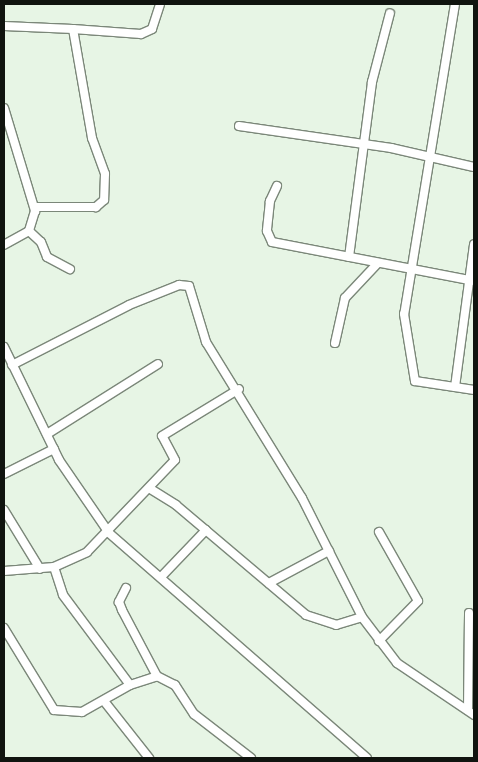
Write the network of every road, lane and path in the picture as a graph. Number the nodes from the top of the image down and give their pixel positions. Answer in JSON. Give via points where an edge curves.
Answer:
{"nodes":[{"id":1,"x":160,"y":4,"type":"edge"},
{"id":2,"x":455,"y":4,"type":"edge"},
{"id":3,"x":390,"y":13,"type":"dead end"},
{"id":4,"x":4,"y":26,"type":"edge"},
{"id":5,"x":73,"y":29,"type":"junction"},
{"id":6,"x":4,"y":108,"type":"edge"},
{"id":7,"x":239,"y":126,"type":"dead end"},
{"id":8,"x":366,"y":145,"type":"junction"},
{"id":9,"x":430,"y":156,"type":"junction"},
{"id":10,"x":474,"y":167,"type":"edge"},
{"id":11,"x":277,"y":186,"type":"dead end"},
{"id":12,"x":35,"y":207,"type":"junction"},
{"id":13,"x":30,"y":231,"type":"junction"},
{"id":14,"x":474,"y":244,"type":"edge"},
{"id":15,"x":4,"y":245,"type":"edge"},
{"id":16,"x":350,"y":257,"type":"junction"},
{"id":17,"x":378,"y":263,"type":"junction"},
{"id":18,"x":412,"y":268,"type":"junction"},
{"id":19,"x":70,"y":269,"type":"dead end"},
{"id":20,"x":473,"y":281,"type":"edge"},
{"id":21,"x":335,"y":343,"type":"dead end"},
{"id":22,"x":4,"y":347,"type":"edge"},
{"id":23,"x":158,"y":364,"type":"dead end"},
{"id":24,"x":12,"y":365,"type":"junction"},
{"id":25,"x":455,"y":387,"type":"junction"},
{"id":26,"x":239,"y":390,"type":"junction"},
{"id":27,"x":474,"y":390,"type":"edge"},
{"id":28,"x":47,"y":434,"type":"junction"},
{"id":29,"x":54,"y":450,"type":"junction"},
{"id":30,"x":4,"y":474,"type":"edge"},
{"id":31,"x":149,"y":488,"type":"junction"},
{"id":32,"x":4,"y":510,"type":"edge"},
{"id":33,"x":206,"y":530,"type":"junction"},
{"id":34,"x":379,"y":532,"type":"dead end"},
{"id":35,"x":109,"y":533,"type":"junction"},
{"id":36,"x":329,"y":551,"type":"junction"},
{"id":37,"x":54,"y":567,"type":"junction"},
{"id":38,"x":40,"y":569,"type":"junction"},
{"id":39,"x":4,"y":571,"type":"edge"},
{"id":40,"x":161,"y":577,"type":"junction"},
{"id":41,"x":270,"y":583,"type":"junction"},
{"id":42,"x":126,"y":588,"type":"dead end"},
{"id":43,"x":469,"y":613,"type":"dead end"},
{"id":44,"x":362,"y":617,"type":"junction"},
{"id":45,"x":4,"y":628,"type":"edge"},
{"id":46,"x":379,"y":642,"type":"junction"},
{"id":47,"x":157,"y":676,"type":"junction"},
{"id":48,"x":130,"y":685,"type":"junction"},
{"id":49,"x":104,"y":701,"type":"junction"},
{"id":50,"x":471,"y":712,"type":"edge"},
{"id":51,"x":149,"y":758,"type":"edge"},
{"id":52,"x":251,"y":758,"type":"edge"},
{"id":53,"x":367,"y":758,"type":"edge"}],
"edges":[{"from":1,"to":5,"type":"street","via":[[152,29],[142,34]]},
{"from":2,"to":9,"type":"street"},
{"from":3,"to":8,"type":"street","via":[[372,82]]},
{"from":4,"to":5,"type":"street"},
{"from":5,"to":12,"type":"street","via":[[92,138],[105,174],[104,200],[91,208]]},
{"from":6,"to":12,"type":"street"},
{"from":7,"to":8,"type":"street"},
{"from":8,"to":9,"type":"street"},
{"from":8,"to":16,"type":"street"},
{"from":9,"to":10,"type":"street"},
{"from":9,"to":18,"type":"street"},
{"from":11,"to":16,"type":"street","via":[[270,201],[267,231],[272,242]]},
{"from":12,"to":13,"type":"street"},
{"from":13,"to":15,"type":"street"},
{"from":13,"to":19,"type":"street","via":[[41,242],[47,257]]},
{"from":14,"to":20,"type":"street"},
{"from":16,"to":17,"type":"street"},
{"from":17,"to":18,"type":"street"},
{"from":17,"to":21,"type":"street","via":[[345,298]]},
{"from":18,"to":20,"type":"street"},
{"from":18,"to":25,"type":"street","via":[[404,314],[412,375],[419,383]]},
{"from":20,"to":25,"type":"street"},
{"from":22,"to":24,"type":"street"},
{"from":23,"to":28,"type":"street"},
{"from":24,"to":26,"type":"street","via":[[129,306],[185,284],[206,342]]},
{"from":24,"to":28,"type":"street"},
{"from":25,"to":27,"type":"street"},
{"from":26,"to":31,"type":"street","via":[[162,436],[176,457]]},
{"from":26,"to":36,"type":"street"},
{"from":28,"to":29,"type":"street"},
{"from":29,"to":30,"type":"street"},
{"from":29,"to":35,"type":"street"},
{"from":31,"to":33,"type":"street"},
{"from":31,"to":35,"type":"street"},
{"from":32,"to":38,"type":"street"},
{"from":33,"to":40,"type":"street"},
{"from":33,"to":41,"type":"street"},
{"from":34,"to":46,"type":"street","via":[[418,601]]},
{"from":35,"to":37,"type":"street","via":[[88,552]]},
{"from":35,"to":40,"type":"street"},
{"from":36,"to":41,"type":"street"},
{"from":36,"to":44,"type":"street"},
{"from":37,"to":38,"type":"street"},
{"from":37,"to":48,"type":"street","via":[[63,595]]},
{"from":38,"to":39,"type":"street"},
{"from":40,"to":53,"type":"street"},
{"from":41,"to":44,"type":"street","via":[[293,605],[325,624]]},
{"from":42,"to":47,"type":"street","via":[[119,602]]},
{"from":43,"to":50,"type":"street"},
{"from":44,"to":46,"type":"street"},
{"from":45,"to":49,"type":"street","via":[[54,710],[82,712]]},
{"from":46,"to":50,"type":"street","via":[[402,666]]},
{"from":47,"to":48,"type":"street"},
{"from":47,"to":52,"type":"street","via":[[175,686],[194,714]]},
{"from":48,"to":49,"type":"street"},
{"from":49,"to":51,"type":"street"}]}
